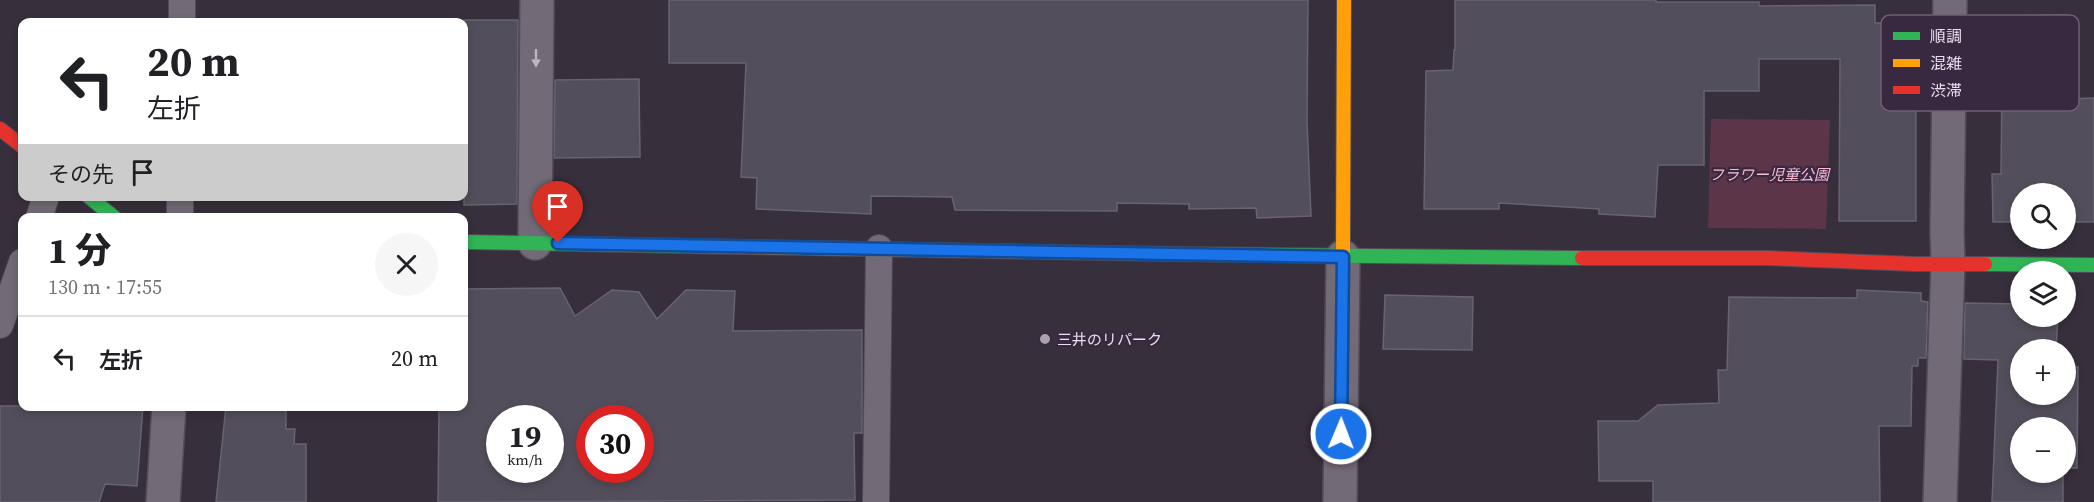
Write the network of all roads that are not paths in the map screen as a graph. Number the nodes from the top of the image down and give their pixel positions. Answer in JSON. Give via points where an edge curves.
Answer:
{"nodes":[{"id":1,"x":182,"y":0,"type":"edge"},
{"id":2,"x":537,"y":0,"type":"edge"},
{"id":3,"x":1344,"y":0,"type":"edge"},
{"id":4,"x":1950,"y":0,"type":"edge"},
{"id":5,"x":1950,"y":15,"type":"edge"},
{"id":6,"x":182,"y":18,"type":"edge"},
{"id":7,"x":1949,"y":111,"type":"edge"},
{"id":8,"x":0,"y":129,"type":"edge"},
{"id":9,"x":18,"y":143,"type":"edge"},
{"id":10,"x":94,"y":201,"type":"edge"},
{"id":11,"x":109,"y":213,"type":"edge"},
{"id":12,"x":468,"y":242,"type":"edge"},
{"id":13,"x":535,"y":243,"type":"junction"},
{"id":14,"x":879,"y":248,"type":"junction"},
{"id":15,"x":1343,"y":257,"type":"junction"},
{"id":16,"x":1948,"y":263,"type":"junction"},
{"id":17,"x":2094,"y":265,"type":"edge"},
{"id":18,"x":18,"y":273,"type":"edge"},
{"id":19,"x":0,"y":325,"type":"edge"},
{"id":20,"x":169,"y":411,"type":"edge"},
{"id":21,"x":163,"y":502,"type":"edge"},
{"id":22,"x":876,"y":502,"type":"edge"},
{"id":23,"x":1340,"y":502,"type":"edge"},
{"id":24,"x":1940,"y":502,"type":"edge"}],
"edges":[{"from":1,"to":6,"type":"lane"},
{"from":2,"to":13,"type":"street","one_way":true},
{"from":3,"to":15,"type":"street"},
{"from":4,"to":5,"type":"street"},
{"from":7,"to":16,"type":"street"},
{"from":8,"to":9,"type":"street"},
{"from":10,"to":11,"type":"street"},
{"from":12,"to":13,"type":"street"},
{"from":13,"to":14,"type":"street"},
{"from":14,"to":15,"type":"street"},
{"from":14,"to":22,"type":"lane"},
{"from":15,"to":16,"type":"street","via":[[1768,258]]},
{"from":15,"to":23,"type":"street"},
{"from":16,"to":17,"type":"street"},
{"from":16,"to":24,"type":"street"},
{"from":18,"to":19,"type":"lane"},
{"from":20,"to":21,"type":"street"}]}
